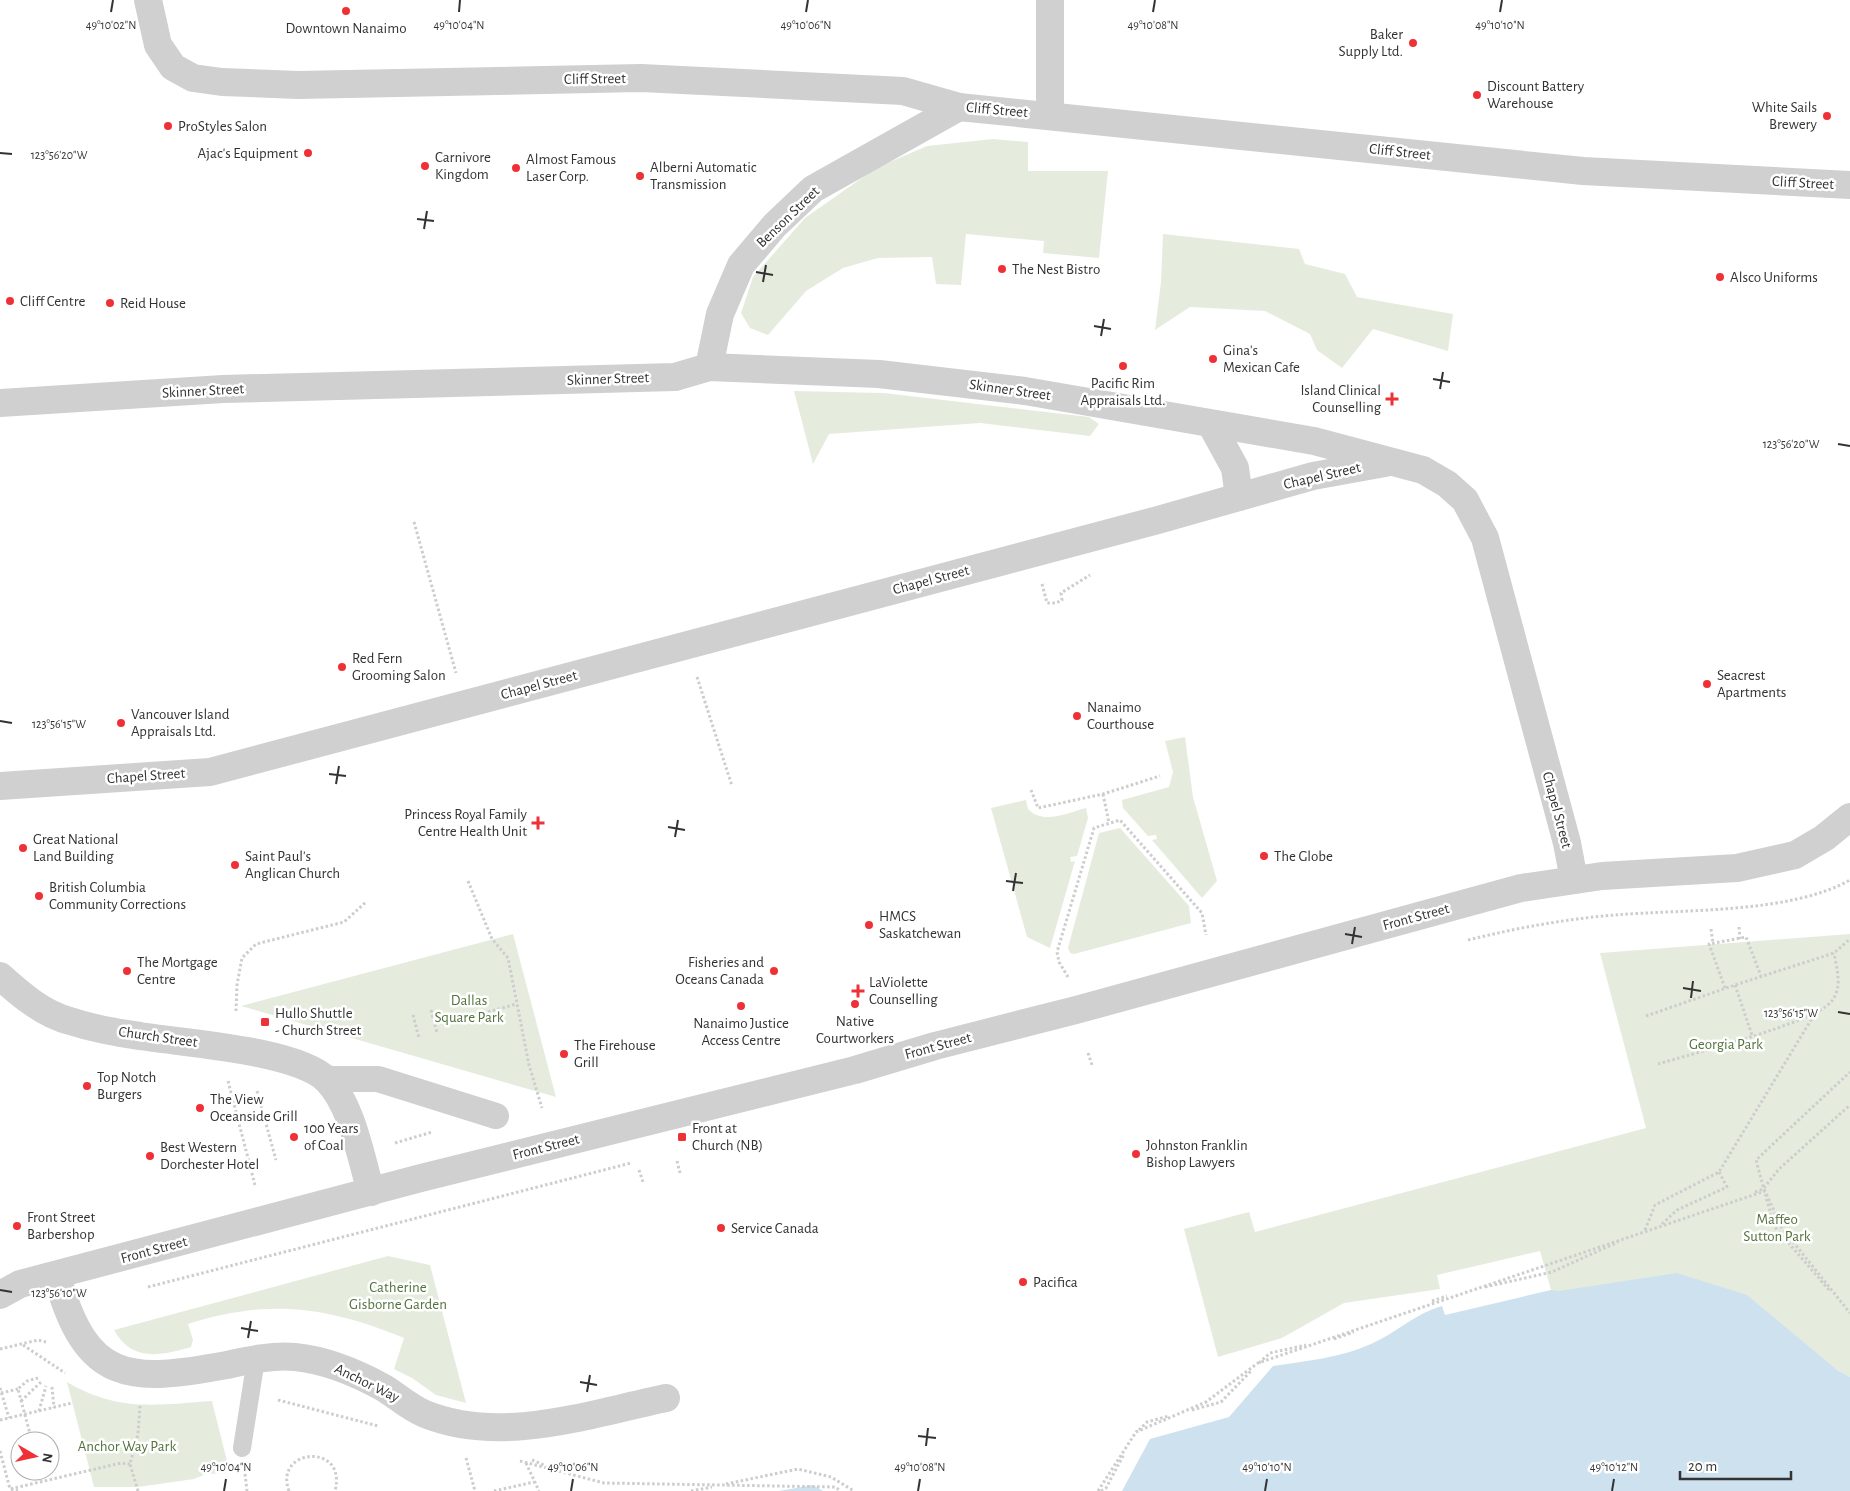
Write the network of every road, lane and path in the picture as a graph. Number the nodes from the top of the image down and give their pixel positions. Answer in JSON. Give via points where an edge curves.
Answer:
{"nodes":[{"id":1,"x":148,"y":0,"type":"edge"},
{"id":2,"x":1050,"y":0,"type":"edge"},
{"id":3,"x":959,"y":107,"type":"junction"},
{"id":4,"x":1050,"y":115,"type":"junction"},
{"id":5,"x":1850,"y":185,"type":"edge"},
{"id":6,"x":709,"y":367,"type":"junction"},
{"id":7,"x":0,"y":403,"type":"edge"},
{"id":8,"x":1211,"y":424,"type":"junction"},
{"id":9,"x":1394,"y":462,"type":"junction"},
{"id":10,"x":1240,"y":498,"type":"junction"},
{"id":11,"x":414,"y":522,"type":"dead end"},
{"id":12,"x":1098,"y":570,"type":"dead end"},
{"id":13,"x":1044,"y":590,"type":"dead end"},
{"id":14,"x":688,"y":645,"type":"junction"},
{"id":15,"x":452,"y":708,"type":"junction"},
{"id":16,"x":1160,"y":776,"type":"dead end"},
{"id":17,"x":0,"y":786,"type":"edge"},
{"id":18,"x":732,"y":786,"type":"dead end"},
{"id":19,"x":1031,"y":790,"type":"dead end"},
{"id":20,"x":1103,"y":794,"type":"junction"},
{"id":21,"x":1850,"y":817,"type":"edge"},
{"id":22,"x":1109,"y":823,"type":"junction"},
{"id":23,"x":1574,"y":880,"type":"junction"},
{"id":24,"x":1850,"y":880,"type":"edge"},
{"id":25,"x":468,"y":881,"type":"dead end"},
{"id":26,"x":366,"y":902,"type":"dead end"},
{"id":27,"x":1739,"y":927,"type":"dead end"},
{"id":28,"x":1711,"y":929,"type":"dead end"},
{"id":29,"x":1206,"y":935,"type":"dead end"},
{"id":30,"x":1740,"y":939,"type":"junction"},
{"id":31,"x":1850,"y":939,"type":"edge"},
{"id":32,"x":1462,"y":941,"type":"dead end"},
{"id":33,"x":1713,"y":943,"type":"junction"},
{"id":34,"x":1834,"y":953,"type":"junction"},
{"id":35,"x":0,"y":976,"type":"edge"},
{"id":36,"x":1762,"y":976,"type":"junction"},
{"id":37,"x":1069,"y":980,"type":"dead end"},
{"id":38,"x":1734,"y":985,"type":"junction"},
{"id":39,"x":1724,"y":988,"type":"junction"},
{"id":40,"x":516,"y":1004,"type":"junction"},
{"id":41,"x":431,"y":1010,"type":"dead end"},
{"id":42,"x":1817,"y":1010,"type":"junction"},
{"id":43,"x":236,"y":1011,"type":"dead end"},
{"id":44,"x":488,"y":1012,"type":"dead end"},
{"id":45,"x":413,"y":1014,"type":"dead end"},
{"id":46,"x":1646,"y":1016,"type":"dead end"},
{"id":47,"x":437,"y":1033,"type":"dead end"},
{"id":48,"x":1752,"y":1035,"type":"junction"},
{"id":49,"x":419,"y":1038,"type":"dead end"},
{"id":50,"x":1088,"y":1053,"type":"dead end"},
{"id":51,"x":1658,"y":1064,"type":"dead end"},
{"id":52,"x":1092,"y":1065,"type":"dead end"},
{"id":53,"x":1850,"y":1072,"type":"edge"},
{"id":54,"x":226,"y":1074,"type":"dead end"},
{"id":55,"x":326,"y":1079,"type":"junction"},
{"id":56,"x":257,"y":1090,"type":"dead end"},
{"id":57,"x":1850,"y":1105,"type":"edge"},
{"id":58,"x":542,"y":1108,"type":"dead end"},
{"id":59,"x":496,"y":1116,"type":"dead end"},
{"id":60,"x":408,"y":1139,"type":"dead end"},
{"id":61,"x":410,"y":1147,"type":"dead end"},
{"id":62,"x":276,"y":1160,"type":"dead end"},
{"id":63,"x":637,"y":1161,"type":"dead end"},
{"id":64,"x":677,"y":1161,"type":"dead end"},
{"id":65,"x":640,"y":1170,"type":"dead end"},
{"id":66,"x":1719,"y":1172,"type":"junction"},
{"id":67,"x":680,"y":1173,"type":"dead end"},
{"id":68,"x":642,"y":1182,"type":"dead end"},
{"id":69,"x":255,"y":1185,"type":"dead end"},
{"id":70,"x":1763,"y":1189,"type":"junction"},
{"id":71,"x":371,"y":1192,"type":"junction"},
{"id":72,"x":1662,"y":1225,"type":"junction"},
{"id":73,"x":1645,"y":1230,"type":"junction"},
{"id":74,"x":57,"y":1276,"type":"junction"},
{"id":75,"x":7,"y":1287,"type":"edge"},
{"id":76,"x":141,"y":1289,"type":"dead end"},
{"id":77,"x":1850,"y":1313,"type":"edge"},
{"id":78,"x":30,"y":1338,"type":"dead end"},
{"id":79,"x":22,"y":1345,"type":"dead end"},
{"id":80,"x":1,"y":1347,"type":"edge"},
{"id":81,"x":0,"y":1352,"type":"edge"},
{"id":82,"x":256,"y":1359,"type":"junction"},
{"id":83,"x":38,"y":1378,"type":"dead end"},
{"id":84,"x":41,"y":1382,"type":"dead end"},
{"id":85,"x":46,"y":1386,"type":"dead end"},
{"id":86,"x":52,"y":1387,"type":"dead end"},
{"id":87,"x":0,"y":1388,"type":"edge"},
{"id":88,"x":18,"y":1389,"type":"junction"},
{"id":89,"x":1,"y":1393,"type":"edge"},
{"id":90,"x":666,"y":1398,"type":"dead end"},
{"id":91,"x":21,"y":1401,"type":"junction"},
{"id":92,"x":72,"y":1403,"type":"dead end"},
{"id":93,"x":140,"y":1406,"type":"dead end"},
{"id":94,"x":54,"y":1408,"type":"junction"},
{"id":95,"x":39,"y":1411,"type":"junction"},
{"id":96,"x":24,"y":1414,"type":"junction"},
{"id":97,"x":9,"y":1418,"type":"junction"},
{"id":98,"x":0,"y":1420,"type":"edge"},
{"id":99,"x":29,"y":1431,"type":"edge"},
{"id":100,"x":242,"y":1448,"type":"dead end"},
{"id":101,"x":0,"y":1451,"type":"edge"},
{"id":102,"x":523,"y":1456,"type":"dead end"},
{"id":103,"x":130,"y":1464,"type":"junction"},
{"id":104,"x":468,"y":1464,"type":"dead end"},
{"id":105,"x":60,"y":1477,"type":"edge"},
{"id":106,"x":42,"y":1481,"type":"edge"},
{"id":107,"x":534,"y":1482,"type":"junction"},
{"id":108,"x":10,"y":1491,"type":"edge"},
{"id":109,"x":18,"y":1491,"type":"edge"},
{"id":110,"x":138,"y":1491,"type":"edge"},
{"id":111,"x":289,"y":1491,"type":"edge"},
{"id":112,"x":335,"y":1491,"type":"edge"},
{"id":113,"x":475,"y":1491,"type":"edge"},
{"id":114,"x":494,"y":1491,"type":"edge"},
{"id":115,"x":539,"y":1491,"type":"edge"},
{"id":116,"x":691,"y":1491,"type":"edge"},
{"id":117,"x":854,"y":1491,"type":"edge"},
{"id":118,"x":1100,"y":1491,"type":"edge"}],
"edges":[{"from":1,"to":3,"type":"street","name":"Cliff Street","via":[[158,45],[173,67],[193,78],[222,82],[298,84],[641,78],[903,91]]},
{"from":2,"to":4,"type":"street"},
{"from":3,"to":4,"type":"street","name":"Cliff Street"},
{"from":3,"to":6,"type":"street","name":"Benson Street","via":[[813,189],[775,225],[741,264],[720,314]]},
{"from":4,"to":5,"type":"street","name":"Cliff Street","via":[[1583,171]]},
{"from":6,"to":7,"type":"street","name":"Skinner Street","via":[[675,377],[223,389]]},
{"from":6,"to":8,"type":"street","name":"Skinner Street","via":[[879,374],[1025,391]]},
{"from":8,"to":9,"type":"street","name":"Skinner Street","via":[[1314,441]]},
{"from":8,"to":10,"type":"street","via":[[1235,468]]},
{"from":9,"to":10,"type":"street","name":"Chapel Street","via":[[1313,476]]},
{"from":9,"to":23,"type":"street","name":"Chapel Street","via":[[1423,470],[1447,484],[1464,500],[1485,538]]},
{"from":10,"to":14,"type":"street","name":"Chapel Street"},
{"from":11,"to":15,"type":"path","via":[[456,673]]},
{"from":12,"to":13,"type":"path","via":[[1061,593],[1062,600],[1056,603],[1047,603]]},
{"from":14,"to":15,"type":"street","name":"Chapel Street"},
{"from":14,"to":18,"type":"path"},
{"from":15,"to":17,"type":"street","name":"Chapel Street","via":[[210,772]]},
{"from":16,"to":20,"type":"path"},
{"from":19,"to":20,"type":"path","via":[[1038,808]]},
{"from":20,"to":22,"type":"path"},
{"from":21,"to":23,"type":"street","name":"Front Street","via":[[1795,855],[1738,868]]},
{"from":22,"to":29,"type":"path","via":[[1120,820],[1202,913]]},
{"from":22,"to":37,"type":"path","via":[[1094,828],[1057,952]]},
{"from":23,"to":71,"type":"street","name":"Front Street","via":[[1520,888],[855,1070]]},
{"from":24,"to":32,"type":"path","via":[[1814,895],[1769,904],[1561,921]]},
{"from":25,"to":40,"type":"path","via":[[492,939],[508,958]]},
{"from":26,"to":43,"type":"path","via":[[344,922],[256,944],[242,958]]},
{"from":27,"to":30,"type":"path"},
{"from":28,"to":33,"type":"path"},
{"from":30,"to":33,"type":"path"},
{"from":30,"to":36,"type":"path","via":[[1746,937]]},
{"from":31,"to":34,"type":"path"},
{"from":33,"to":39,"type":"path","via":[[1709,944]]},
{"from":34,"to":36,"type":"path"},
{"from":34,"to":42,"type":"path","via":[[1839,985],[1831,1002]]},
{"from":35,"to":55,"type":"street","name":"Church Street","via":[[26,999],[68,1021],[138,1036],[230,1047],[299,1064]]},
{"from":36,"to":38,"type":"path"},
{"from":38,"to":39,"type":"path"},
{"from":38,"to":48,"type":"path"},
{"from":39,"to":46,"type":"path"},
{"from":40,"to":44,"type":"path"},
{"from":40,"to":58,"type":"path"},
{"from":41,"to":47,"type":"path"},
{"from":42,"to":48,"type":"path","via":[[1802,1020]]},
{"from":42,"to":66,"type":"path"},
{"from":45,"to":49,"type":"path"},
{"from":48,"to":51,"type":"path"},
{"from":50,"to":52,"type":"path"},
{"from":53,"to":70,"type":"path","via":[[1756,1160]]},
{"from":54,"to":69,"type":"path"},
{"from":55,"to":59,"type":"street","name":"Church Street","via":[[378,1079]]},
{"from":55,"to":71,"type":"street","name":"Church Street","via":[[342,1100]]},
{"from":56,"to":62,"type":"path"},
{"from":57,"to":70,"type":"path","via":[[1779,1170]]},
{"from":60,"to":61,"type":"path"},
{"from":63,"to":76,"type":"path"},
{"from":64,"to":67,"type":"path"},
{"from":65,"to":68,"type":"path"},
{"from":66,"to":72,"type":"path","via":[[1727,1187],[1677,1210]]},
{"from":66,"to":73,"type":"path","via":[[1655,1206]]},
{"from":70,"to":72,"type":"path"},
{"from":70,"to":77,"type":"path","via":[[1774,1226]]},
{"from":71,"to":74,"type":"street","name":"Front Street"},
{"from":72,"to":73,"type":"path"},
{"from":73,"to":118,"type":"path","via":[[1552,1272],[1441,1297],[1343,1337],[1270,1352],[1221,1402],[1148,1422],[1136,1433],[1106,1488]]},
{"from":74,"to":75,"type":"street","name":"Front Street"},
{"from":74,"to":82,"type":"street","name":"Anchor Way","via":[[75,1328],[106,1364],[138,1374],[176,1374]]},
{"from":77,"to":118,"type":"path","via":[[1782,1228],[1765,1191],[1258,1364],[1206,1402],[1136,1432]]},
{"from":78,"to":79,"type":"path"},
{"from":80,"to":81,"type":"path"},
{"from":82,"to":90,"type":"street","name":"Anchor Way","via":[[294,1357],[341,1368],[383,1387],[423,1413],[451,1423],[481,1427],[537,1425]]},
{"from":82,"to":100,"type":"lane"},
{"from":83,"to":88,"type":"path","via":[[27,1381]]},
{"from":84,"to":91,"type":"path"},
{"from":85,"to":95,"type":"path"},
{"from":86,"to":94,"type":"path"},
{"from":87,"to":89,"type":"path"},
{"from":88,"to":89,"type":"path"},
{"from":88,"to":91,"type":"path"},
{"from":89,"to":97,"type":"path"},
{"from":91,"to":96,"type":"path"},
{"from":92,"to":94,"type":"path"},
{"from":93,"to":103,"type":"path","via":[[138,1434]]},
{"from":94,"to":95,"type":"path"},
{"from":95,"to":96,"type":"path"},
{"from":96,"to":97,"type":"path"},
{"from":96,"to":99,"type":"path"},
{"from":97,"to":98,"type":"path"},
{"from":101,"to":108,"type":"path"},
{"from":102,"to":107,"type":"path"},
{"from":103,"to":105,"type":"path","via":[[121,1463]]},
{"from":103,"to":110,"type":"path"},
{"from":104,"to":113,"type":"path"},
{"from":106,"to":108,"type":"path"},
{"from":107,"to":114,"type":"path"},
{"from":107,"to":115,"type":"path"},
{"from":108,"to":109,"type":"path"},
{"from":111,"to":112,"type":"path","via":[[289,1470],[302,1457],[311,1455],[321,1457],[335,1469],[338,1481]]},
{"from":116,"to":117,"type":"path","via":[[798,1469],[831,1477]]}]}
